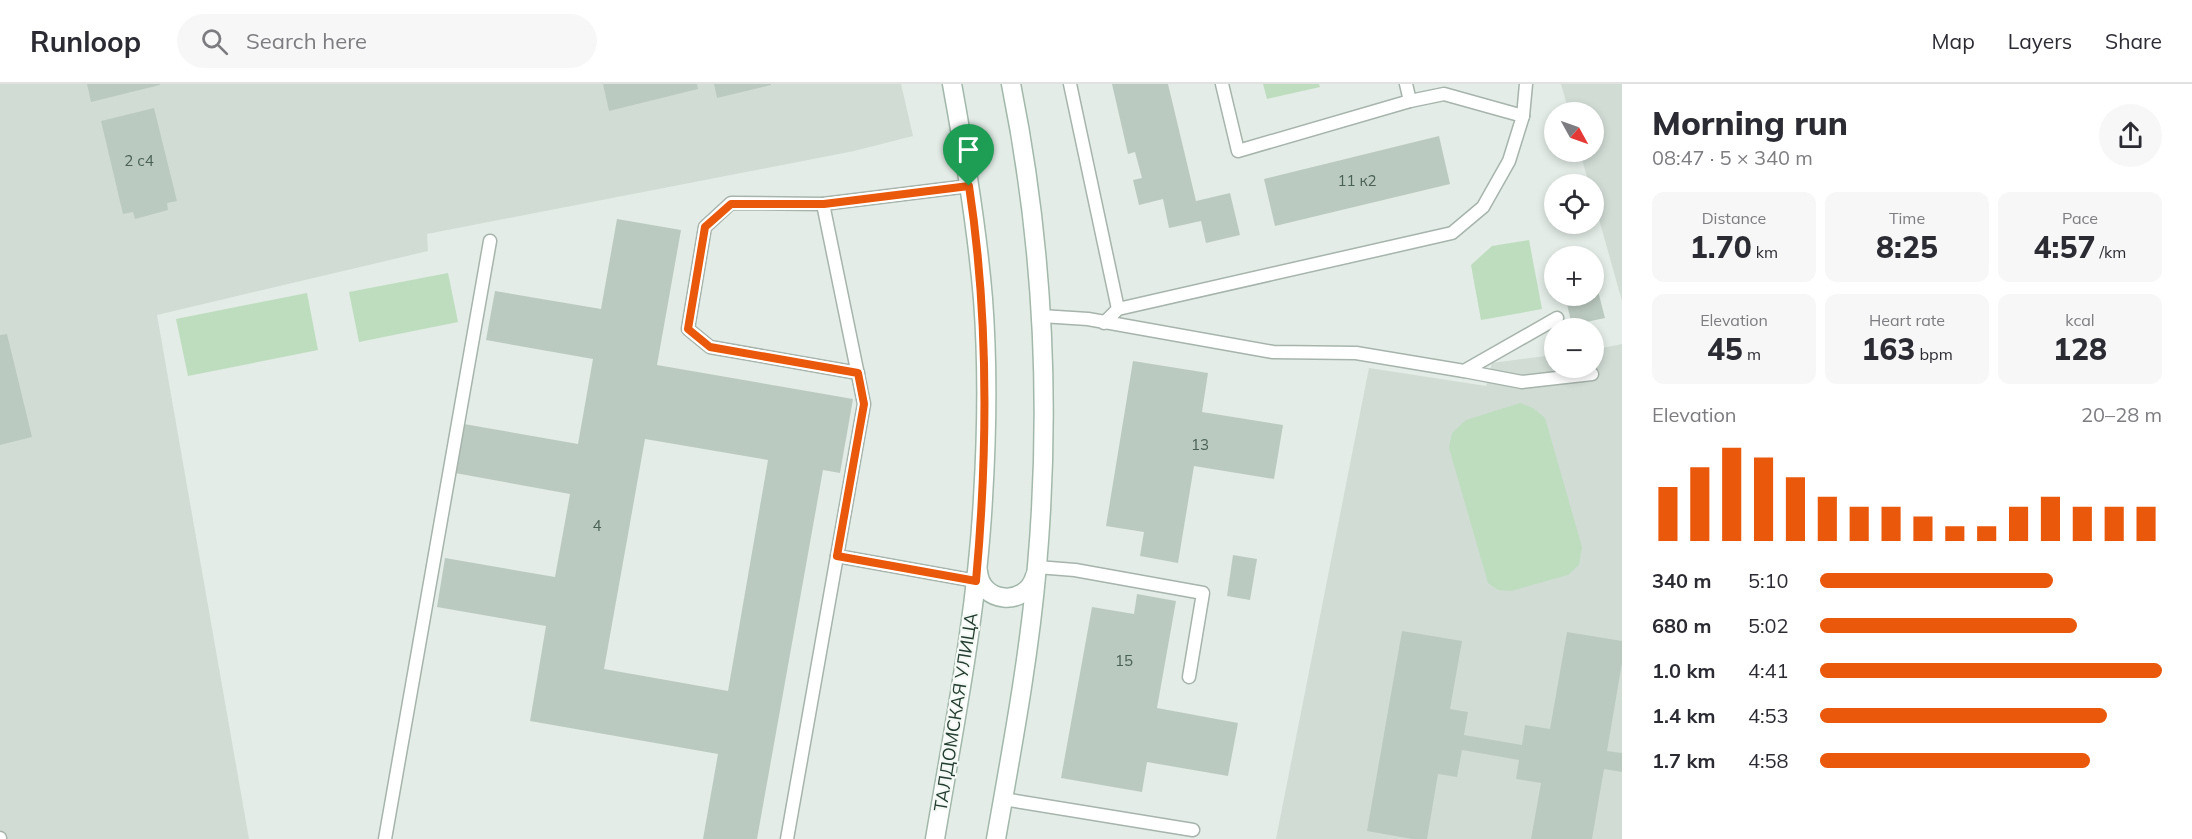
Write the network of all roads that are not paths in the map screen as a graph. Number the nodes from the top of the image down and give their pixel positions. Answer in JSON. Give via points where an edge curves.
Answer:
{"nodes":[{"id":1,"x":952,"y":84,"type":"edge"},
{"id":2,"x":1011,"y":84,"type":"edge"},
{"id":3,"x":1070,"y":84,"type":"edge"},
{"id":4,"x":1222,"y":84,"type":"edge"},
{"id":5,"x":1406,"y":84,"type":"edge"},
{"id":6,"x":1526,"y":84,"type":"edge"},
{"id":7,"x":1410,"y":101,"type":"junction"},
{"id":8,"x":1523,"y":116,"type":"junction"},
{"id":9,"x":969,"y":186,"type":"junction"},
{"id":10,"x":824,"y":204,"type":"junction"},
{"id":11,"x":490,"y":242,"type":"dead end"},
{"id":12,"x":1118,"y":309,"type":"junction"},
{"id":13,"x":1041,"y":316,"type":"junction"},
{"id":14,"x":1104,"y":323,"type":"junction"},
{"id":15,"x":1544,"y":325,"type":"edge"},
{"id":16,"x":1464,"y":371,"type":"junction"},
{"id":17,"x":858,"y":373,"type":"junction"},
{"id":18,"x":1557,"y":378,"type":"edge"},
{"id":19,"x":837,"y":556,"type":"junction"},
{"id":20,"x":1037,"y":569,"type":"junction"},
{"id":21,"x":977,"y":574,"type":"junction"},
{"id":22,"x":1189,"y":677,"type":"dead end"},
{"id":23,"x":1003,"y":799,"type":"junction"},
{"id":24,"x":1193,"y":830,"type":"dead end"},
{"id":25,"x":385,"y":839,"type":"edge"},
{"id":26,"x":787,"y":839,"type":"edge"},
{"id":27,"x":935,"y":839,"type":"edge"},
{"id":28,"x":996,"y":839,"type":"edge"}],
"edges":[{"from":1,"to":9,"type":"main road","name":"ТАЛДОМСКАЯ УЛИЦА"},
{"from":2,"to":13,"type":"main road","via":[[1031,200]]},
{"from":3,"to":12,"type":"lane"},
{"from":4,"to":7,"type":"lane","via":[[1238,151]]},
{"from":5,"to":7,"type":"lane"},
{"from":6,"to":8,"type":"lane"},
{"from":7,"to":8,"type":"lane","via":[[1444,94]]},
{"from":8,"to":12,"type":"lane","via":[[1509,161],[1483,207],[1452,233]]},
{"from":9,"to":10,"type":"lane"},
{"from":9,"to":21,"type":"main road","name":"ТАЛДОМСКАЯ УЛИЦА","via":[[983,299],[986,398]]},
{"from":10,"to":17,"type":"lane"},
{"from":10,"to":17,"type":"lane","via":[[731,204],[705,227],[688,329],[710,347]]},
{"from":11,"to":25,"type":"lane"},
{"from":12,"to":14,"type":"lane"},
{"from":13,"to":14,"type":"lane"},
{"from":13,"to":20,"type":"main road","via":[[1044,388]]},
{"from":14,"to":16,"type":"lane","via":[[1273,352],[1356,353]]},
{"from":15,"to":16,"type":"lane"},
{"from":16,"to":18,"type":"lane","via":[[1522,382]]},
{"from":17,"to":19,"type":"lane","via":[[864,404]]},
{"from":19,"to":21,"type":"lane"},
{"from":19,"to":26,"type":"lane"},
{"from":20,"to":21,"type":"main road","via":[[1034,582],[1019,596],[1009,598],[989,593]]},
{"from":20,"to":22,"type":"lane","via":[[1075,570],[1203,593]]},
{"from":20,"to":23,"type":"main road","via":[[1029,645]]},
{"from":21,"to":27,"type":"main road","name":"ТАЛДОМСКАЯ УЛИЦА"},
{"from":23,"to":24,"type":"lane"},
{"from":23,"to":28,"type":"main road"}]}
